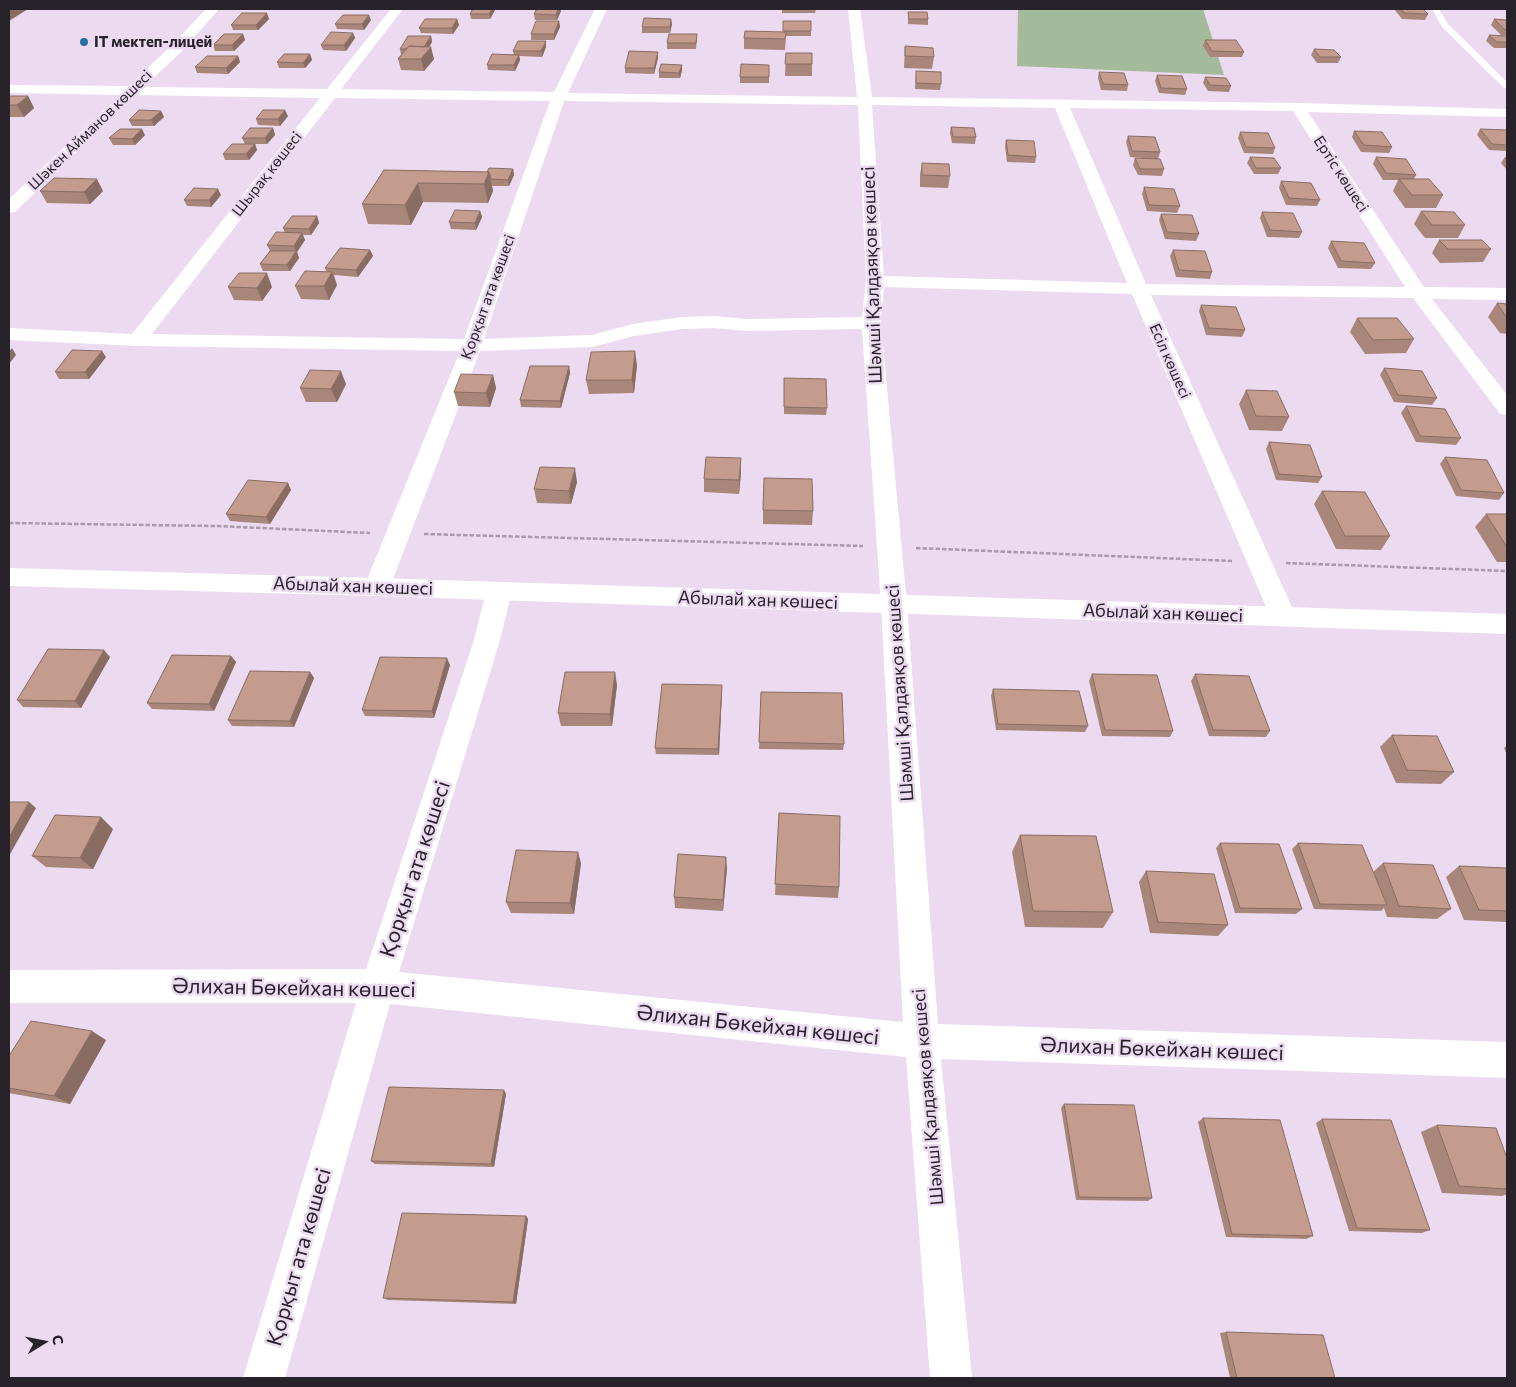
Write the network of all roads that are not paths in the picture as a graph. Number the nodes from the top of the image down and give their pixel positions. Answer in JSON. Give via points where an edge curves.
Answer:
{"nodes":[{"id":1,"x":213,"y":9,"type":"edge"},
{"id":2,"x":397,"y":9,"type":"edge"},
{"id":3,"x":601,"y":9,"type":"edge"},
{"id":4,"x":854,"y":9,"type":"edge"},
{"id":5,"x":1436,"y":9,"type":"edge"},
{"id":6,"x":1507,"y":86,"type":"edge"},
{"id":7,"x":9,"y":89,"type":"edge"},
{"id":8,"x":131,"y":90,"type":"junction"},
{"id":9,"x":330,"y":93,"type":"junction"},
{"id":10,"x":559,"y":96,"type":"junction"},
{"id":11,"x":865,"y":102,"type":"junction"},
{"id":12,"x":1061,"y":104,"type":"junction"},
{"id":13,"x":1298,"y":108,"type":"junction"},
{"id":14,"x":1507,"y":113,"type":"edge"},
{"id":15,"x":9,"y":208,"type":"edge"},
{"id":16,"x":875,"y":281,"type":"junction"},
{"id":17,"x":1139,"y":289,"type":"junction"},
{"id":18,"x":1419,"y":294,"type":"junction"},
{"id":19,"x":1507,"y":294,"type":"edge"},
{"id":20,"x":870,"y":323,"type":"junction"},
{"id":21,"x":9,"y":334,"type":"edge"},
{"id":22,"x":137,"y":340,"type":"junction"},
{"id":23,"x":472,"y":345,"type":"junction"},
{"id":24,"x":1507,"y":409,"type":"edge"},
{"id":25,"x":9,"y":577,"type":"edge"},
{"id":26,"x":377,"y":587,"type":"junction"},
{"id":27,"x":499,"y":591,"type":"junction"},
{"id":28,"x":894,"y":605,"type":"junction"},
{"id":29,"x":1283,"y":616,"type":"junction"},
{"id":30,"x":1507,"y":624,"type":"edge"},
{"id":31,"x":9,"y":986,"type":"edge"},
{"id":32,"x":378,"y":986,"type":"junction"},
{"id":33,"x":922,"y":1041,"type":"junction"},
{"id":34,"x":1507,"y":1060,"type":"edge"},
{"id":35,"x":264,"y":1378,"type":"edge"},
{"id":36,"x":951,"y":1378,"type":"edge"}],
"edges":[{"from":1,"to":8,"type":"street","name":"Шәкен Айманов көшесі"},
{"from":2,"to":9,"type":"street","name":"Шырақ көшесі"},
{"from":3,"to":10,"type":"street","name":"Қорқыт ата көшесі"},
{"from":4,"to":11,"type":"street","name":"Шәмші Қалдаяқов көшесі"},
{"from":5,"to":6,"type":"lane","via":[[1445,25]]},
{"from":7,"to":8,"type":"street"},
{"from":8,"to":9,"type":"street"},
{"from":8,"to":15,"type":"street","name":"Шәкен Айманов көшесі"},
{"from":9,"to":10,"type":"street"},
{"from":9,"to":22,"type":"street","name":"Шырақ көшесі"},
{"from":10,"to":11,"type":"street"},
{"from":10,"to":23,"type":"street","name":"Қорқыт ата көшесі"},
{"from":11,"to":12,"type":"street"},
{"from":11,"to":16,"type":"street","name":"Шәмші Қалдаяқов көшесі"},
{"from":12,"to":13,"type":"street"},
{"from":12,"to":17,"type":"street","name":"Есіл көшесі"},
{"from":13,"to":14,"type":"street","name":"Ертіс көшесі"},
{"from":13,"to":18,"type":"street","name":"Ертіс көшесі"},
{"from":16,"to":17,"type":"street"},
{"from":16,"to":20,"type":"street","name":"Шәмші Қалдаяқов көшесі"},
{"from":17,"to":18,"type":"street"},
{"from":17,"to":29,"type":"street","name":"Есіл көшесі"},
{"from":18,"to":19,"type":"street"},
{"from":18,"to":24,"type":"street","name":"Ертіс көшесі"},
{"from":20,"to":23,"type":"street","via":[[682,323],[633,330],[593,341]]},
{"from":20,"to":28,"type":"street","name":"Шәмші Қалдаяқов көшесі"},
{"from":21,"to":22,"type":"street"},
{"from":22,"to":23,"type":"street"},
{"from":23,"to":26,"type":"street","name":"Қорқыт ата көшесі"},
{"from":25,"to":26,"type":"street","name":"Абылай хан көшесі"},
{"from":26,"to":27,"type":"street","name":"Абылай хан көшесі"},
{"from":27,"to":28,"type":"street","name":"Абылай хан көшесі"},
{"from":27,"to":32,"type":"street","name":"Қорқыт ата көшесі","via":[[487,640]]},
{"from":28,"to":29,"type":"street","name":"Абылай хан көшесі"},
{"from":28,"to":33,"type":"street","name":"Шәмші Қалдаяқов көшесі"},
{"from":29,"to":30,"type":"street","name":"Абылай хан көшесі"},
{"from":31,"to":32,"type":"street","name":"Әлихан Бөкейхан көшесі"},
{"from":32,"to":33,"type":"street","name":"Әлихан Бөкейхан көшесі"},
{"from":32,"to":35,"type":"street","name":"Қорқыт ата көшесі"},
{"from":33,"to":34,"type":"street","name":"Әлихан Бөкейхан көшесі"},
{"from":33,"to":36,"type":"street","name":"Шәмші Қалдаяқов көшесі"}]}
